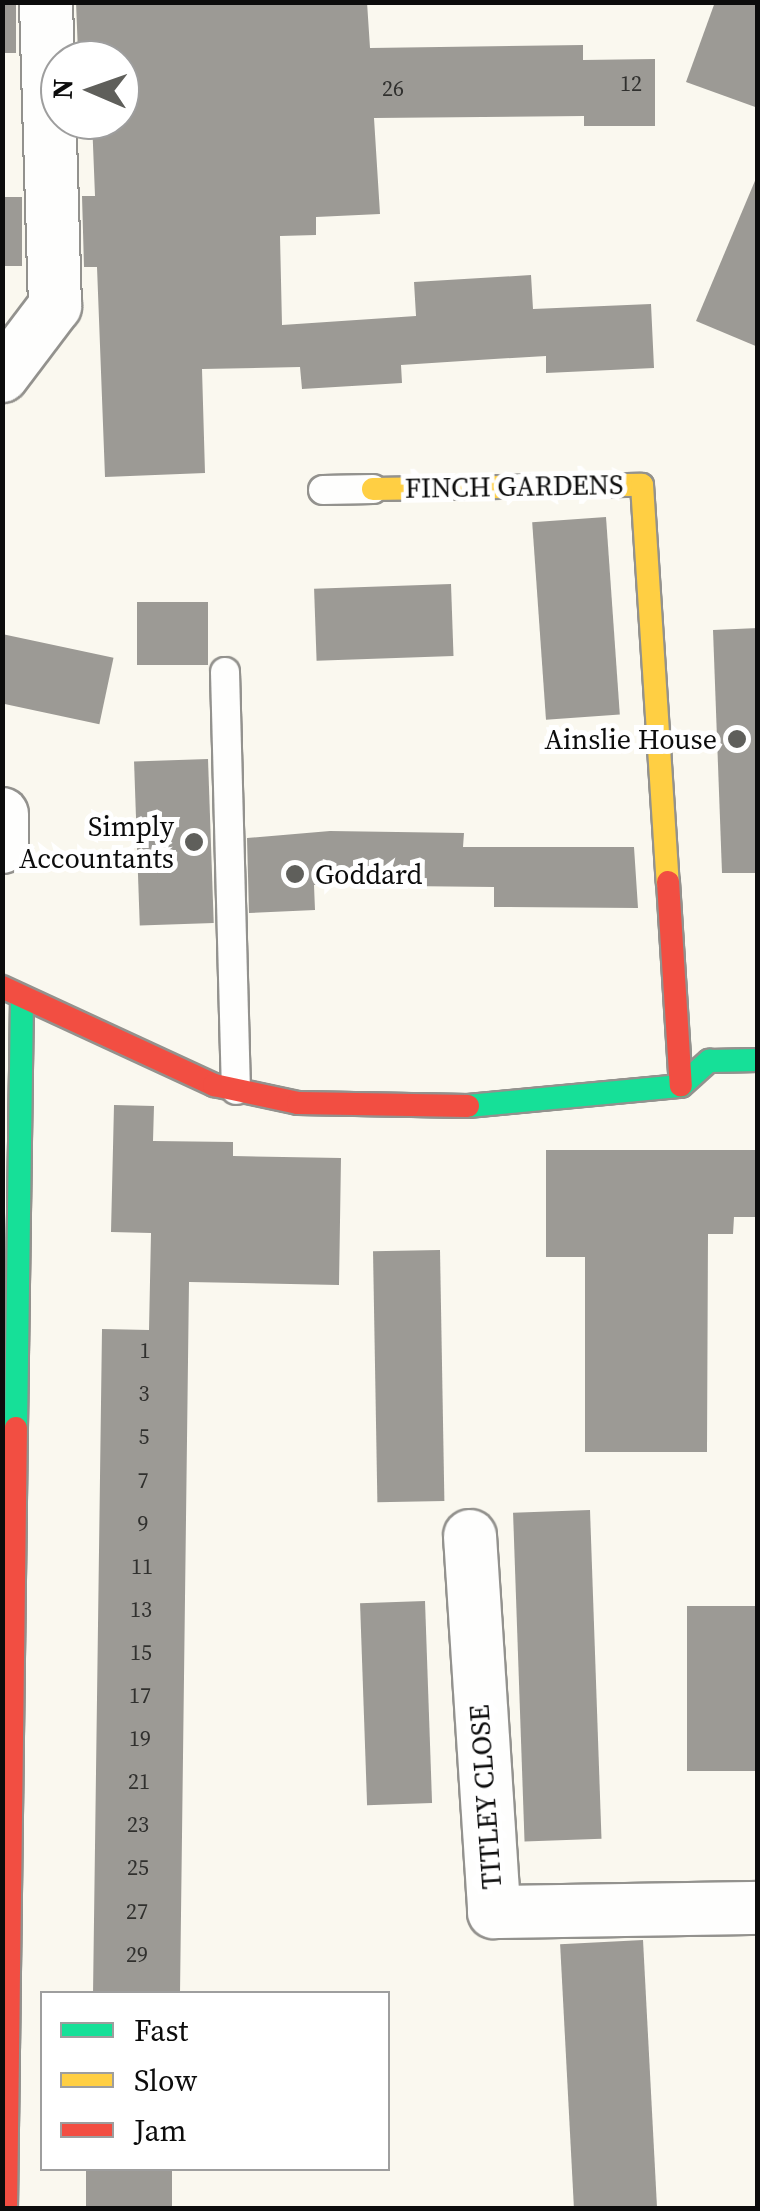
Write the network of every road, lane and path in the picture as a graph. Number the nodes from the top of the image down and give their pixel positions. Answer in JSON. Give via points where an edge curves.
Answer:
{"nodes":[{"id":1,"x":46,"y":2,"type":"edge"},
{"id":2,"x":2,"y":376,"type":"edge"},
{"id":3,"x":372,"y":489,"type":"joint"},
{"id":4,"x":323,"y":490,"type":"dead end"},
{"id":5,"x":226,"y":672,"type":"dead end"},
{"id":6,"x":2,"y":814,"type":"edge"},
{"id":7,"x":2,"y":848,"type":"edge"},
{"id":8,"x":2,"y":987,"type":"edge"},
{"id":9,"x":22,"y":1001,"type":"junction"},
{"id":10,"x":758,"y":1060,"type":"edge"},
{"id":11,"x":681,"y":1086,"type":"junction"},
{"id":12,"x":236,"y":1090,"type":"junction"},
{"id":13,"x":470,"y":1536,"type":"dead end"},
{"id":14,"x":758,"y":1908,"type":"edge"},
{"id":15,"x":6,"y":2208,"type":"edge"}],
"edges":[{"from":1,"to":2,"type":"street","via":[[56,306]]},
{"from":3,"to":4,"type":"lane","name":"FINCH GARDENS"},
{"from":3,"to":11,"type":"street","name":"FINCH GARDENS","via":[[642,485]]},
{"from":5,"to":12,"type":"lane"},
{"from":6,"to":7,"type":"street"},
{"from":8,"to":9,"type":"street"},
{"from":9,"to":12,"type":"street"},
{"from":9,"to":15,"type":"street"},
{"from":10,"to":11,"type":"street","via":[[709,1061]]},
{"from":11,"to":12,"type":"street","via":[[380,1110]]},
{"from":13,"to":14,"type":"street","name":"TITLEY CLOSE","via":[[494,1912]]}]}
